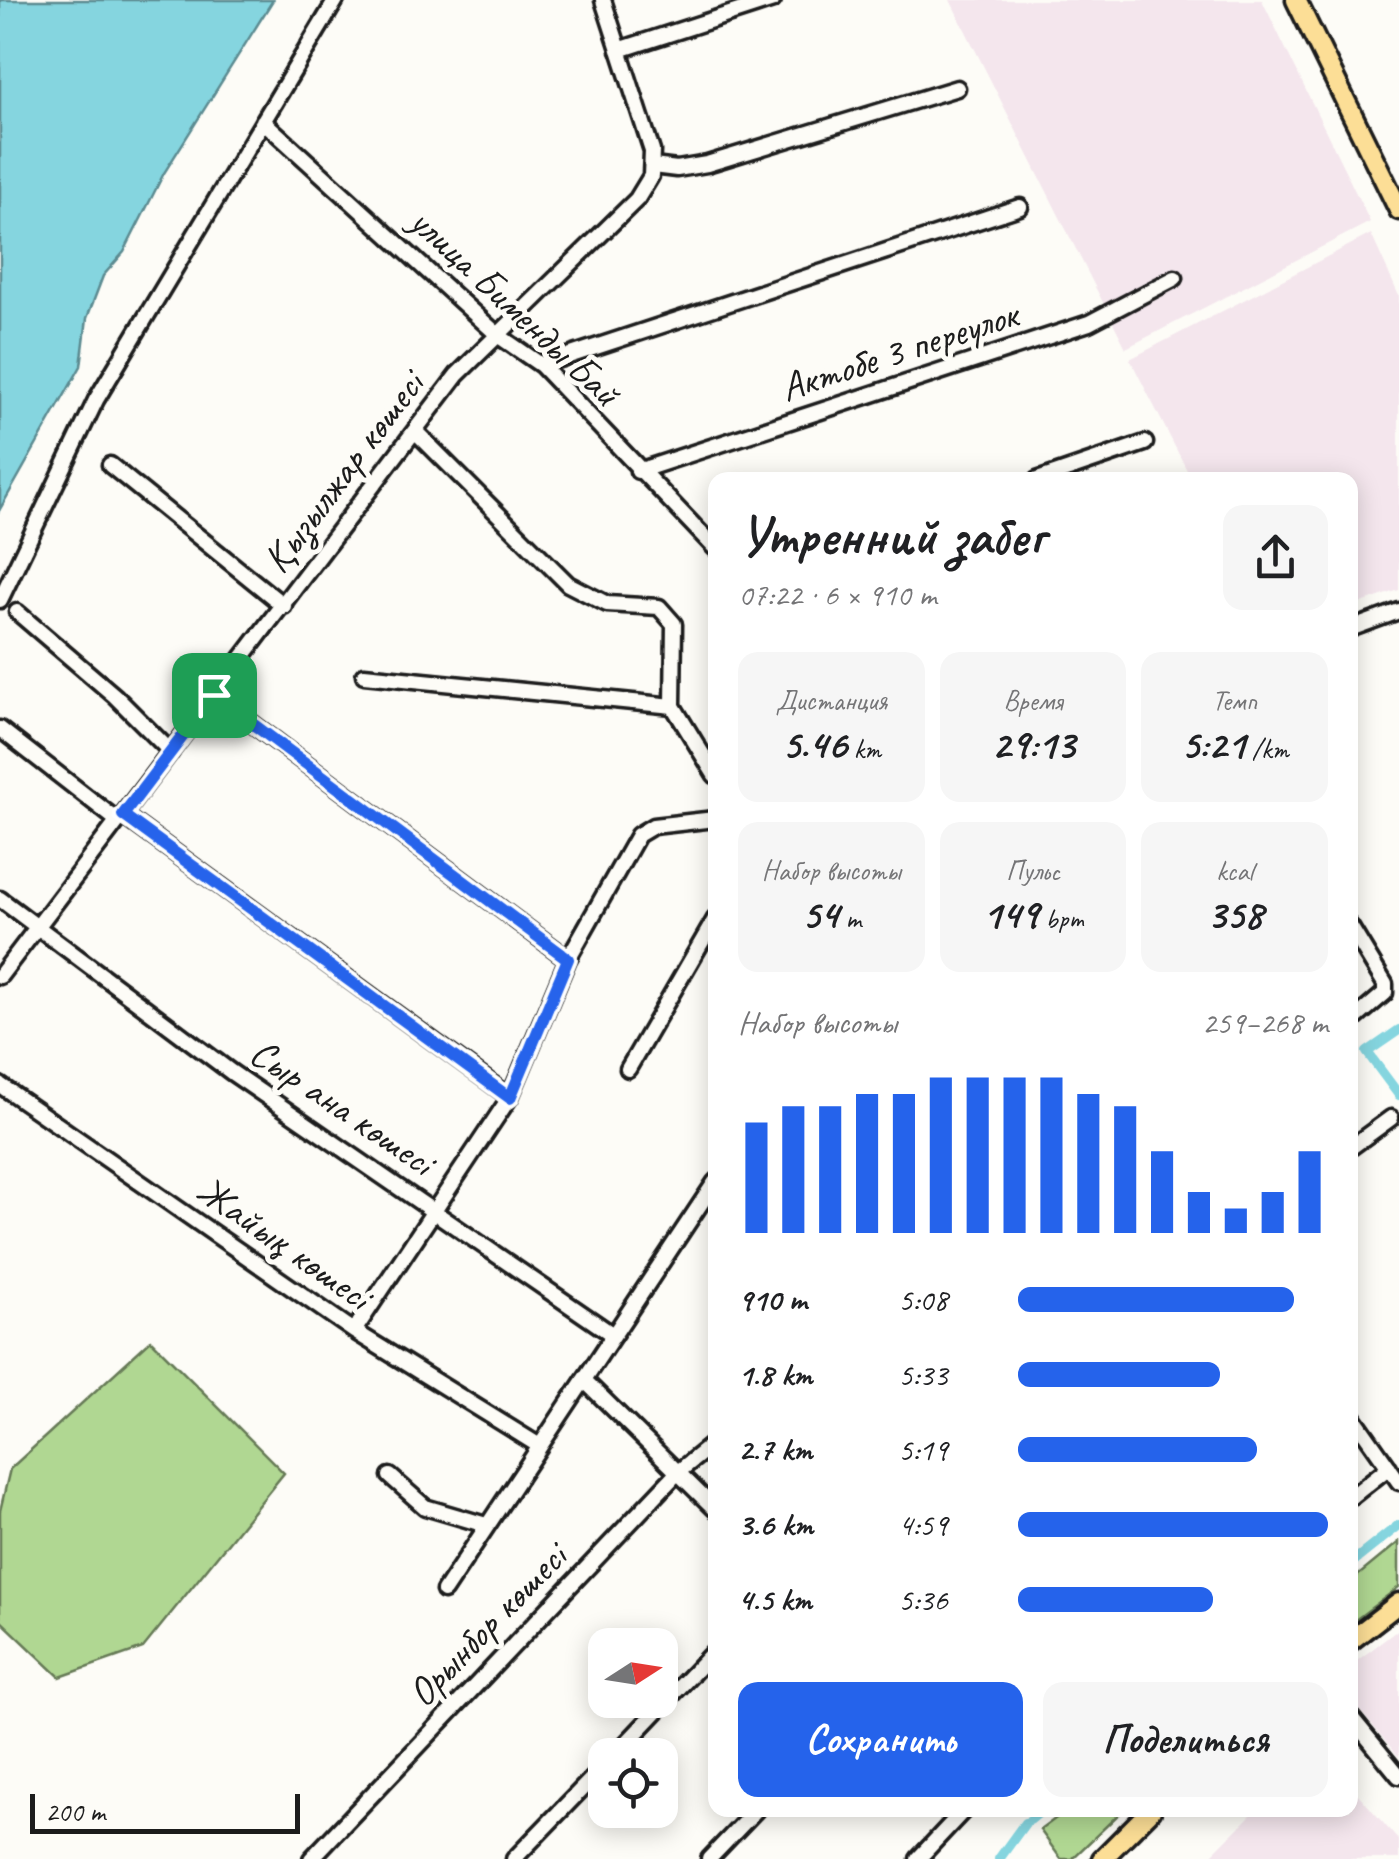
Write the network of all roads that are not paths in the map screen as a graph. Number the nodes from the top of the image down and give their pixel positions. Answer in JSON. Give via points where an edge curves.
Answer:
{"nodes":[{"id":1,"x":336,"y":0,"type":"edge"},
{"id":2,"x":603,"y":0,"type":"edge"},
{"id":3,"x":773,"y":0,"type":"edge"},
{"id":4,"x":1296,"y":0,"type":"edge"},
{"id":5,"x":619,"y":50,"type":"junction"},
{"id":6,"x":957,"y":88,"type":"dead end"},
{"id":7,"x":263,"y":121,"type":"junction"},
{"id":8,"x":653,"y":166,"type":"junction"},
{"id":9,"x":1020,"y":207,"type":"dead end"},
{"id":10,"x":1399,"y":210,"type":"edge"},
{"id":11,"x":1174,"y":278,"type":"dead end"},
{"id":12,"x":499,"y":336,"type":"junction"},
{"id":13,"x":541,"y":366,"type":"junction"},
{"id":14,"x":415,"y":431,"type":"junction"},
{"id":15,"x":1146,"y":443,"type":"dead end"},
{"id":16,"x":110,"y":464,"type":"dead end"},
{"id":17,"x":638,"y":472,"type":"junction"},
{"id":18,"x":1061,"y":472,"type":"edge"},
{"id":19,"x":708,"y":541,"type":"edge"},
{"id":20,"x":0,"y":600,"type":"edge"},
{"id":21,"x":284,"y":606,"type":"junction"},
{"id":22,"x":1399,"y":611,"type":"edge"},
{"id":23,"x":18,"y":612,"type":"dead end"},
{"id":24,"x":1358,"y":625,"type":"edge"},
{"id":25,"x":364,"y":675,"type":"dead end"},
{"id":26,"x":214,"y":695,"type":"junction"},
{"id":27,"x":673,"y":706,"type":"junction"},
{"id":28,"x":0,"y":729,"type":"edge"},
{"id":29,"x":170,"y":752,"type":"junction"},
{"id":30,"x":708,"y":764,"type":"edge"},
{"id":31,"x":120,"y":818,"type":"junction"},
{"id":32,"x":708,"y":820,"type":"edge"},
{"id":33,"x":0,"y":899,"type":"edge"},
{"id":34,"x":38,"y":929,"type":"junction"},
{"id":35,"x":708,"y":930,"type":"edge"},
{"id":36,"x":1358,"y":939,"type":"edge"},
{"id":37,"x":568,"y":959,"type":"junction"},
{"id":38,"x":0,"y":976,"type":"edge"},
{"id":39,"x":1358,"y":1016,"type":"edge"},
{"id":40,"x":628,"y":1069,"type":"dead end"},
{"id":41,"x":0,"y":1085,"type":"edge"},
{"id":42,"x":510,"y":1098,"type":"junction"},
{"id":43,"x":1391,"y":1118,"type":"dead end"},
{"id":44,"x":1358,"y":1142,"type":"edge"},
{"id":45,"x":708,"y":1203,"type":"edge"},
{"id":46,"x":434,"y":1208,"type":"junction"},
{"id":47,"x":354,"y":1331,"type":"junction"},
{"id":48,"x":613,"y":1334,"type":"junction"},
{"id":49,"x":584,"y":1380,"type":"junction"},
{"id":50,"x":1358,"y":1423,"type":"edge"},
{"id":51,"x":538,"y":1445,"type":"junction"},
{"id":52,"x":708,"y":1448,"type":"edge"},
{"id":53,"x":1389,"y":1467,"type":"junction"},
{"id":54,"x":678,"y":1472,"type":"junction"},
{"id":55,"x":390,"y":1476,"type":"dead end"},
{"id":56,"x":1399,"y":1482,"type":"edge"},
{"id":57,"x":1358,"y":1492,"type":"edge"},
{"id":58,"x":708,"y":1502,"type":"edge"},
{"id":59,"x":486,"y":1525,"type":"junction"},
{"id":60,"x":444,"y":1591,"type":"dead end"},
{"id":61,"x":1399,"y":1602,"type":"edge"},
{"id":62,"x":1358,"y":1635,"type":"edge"},
{"id":63,"x":708,"y":1657,"type":"edge"},
{"id":64,"x":1358,"y":1726,"type":"edge"},
{"id":65,"x":631,"y":1738,"type":"edge"},
{"id":66,"x":1399,"y":1776,"type":"edge"},
{"id":67,"x":588,"y":1783,"type":"edge"},
{"id":68,"x":749,"y":1817,"type":"edge"},
{"id":69,"x":957,"y":1817,"type":"edge"},
{"id":70,"x":1144,"y":1817,"type":"edge"},
{"id":71,"x":312,"y":1859,"type":"edge"},
{"id":72,"x":514,"y":1859,"type":"edge"},
{"id":73,"x":709,"y":1859,"type":"edge"},
{"id":74,"x":918,"y":1859,"type":"edge"},
{"id":75,"x":1102,"y":1859,"type":"edge"}],
"edges":[{"from":1,"to":7,"type":"street"},
{"from":2,"to":5,"type":"street"},
{"from":3,"to":5,"type":"street"},
{"from":4,"to":10,"type":"main road"},
{"from":5,"to":8,"type":"street"},
{"from":6,"to":8,"type":"street","via":[[707,164]]},
{"from":7,"to":12,"type":"street","name":"улица Бименды Бай"},
{"from":7,"to":20,"type":"street","via":[[96,400]]},
{"from":8,"to":12,"type":"street","name":"Қызылжар көшесі","via":[[638,199]]},
{"from":9,"to":13,"type":"street"},
{"from":11,"to":17,"type":"street","name":"Актобе 3 переулок","via":[[1089,323]]},
{"from":12,"to":13,"type":"street","name":"улица Бименды Бай"},
{"from":12,"to":14,"type":"street","name":"Қызылжар көшесі"},
{"from":13,"to":17,"type":"street","name":"улица Бименды Бай"},
{"from":14,"to":21,"type":"street","name":"Қызылжар көшесі"},
{"from":14,"to":27,"type":"street","via":[[568,584],[607,604],[660,608],[674,624]]},
{"from":15,"to":18,"type":"street"},
{"from":16,"to":21,"type":"street"},
{"from":17,"to":19,"type":"street","name":"улица Бименды Бай"},
{"from":21,"to":26,"type":"street","name":"Қызылжар көшесі"},
{"from":22,"to":24,"type":"street"},
{"from":23,"to":29,"type":"street"},
{"from":25,"to":27,"type":"street"},
{"from":26,"to":29,"type":"street","name":"Қызылжар көшесі"},
{"from":26,"to":37,"type":"street"},
{"from":27,"to":30,"type":"street"},
{"from":28,"to":31,"type":"street"},
{"from":29,"to":31,"type":"street","name":"Қызылжар көшесі"},
{"from":31,"to":34,"type":"street","name":"Қызылжар көшесі"},
{"from":31,"to":42,"type":"street"},
{"from":32,"to":37,"type":"street","via":[[644,830]]},
{"from":33,"to":34,"type":"street","name":"Сыр ана көшесі"},
{"from":34,"to":38,"type":"street","name":"Қызылжар көшесі"},
{"from":34,"to":46,"type":"street","name":"Сыр ана көшесі","via":[[231,1072]]},
{"from":35,"to":40,"type":"street"},
{"from":36,"to":39,"type":"street","via":[[1386,993]]},
{"from":37,"to":42,"type":"street"},
{"from":41,"to":47,"type":"street","name":"Жайық көшесі"},
{"from":42,"to":46,"type":"street"},
{"from":43,"to":44,"type":"street"},
{"from":45,"to":48,"type":"street"},
{"from":46,"to":47,"type":"street"},
{"from":46,"to":48,"type":"street","name":"Сыр ана көшесі"},
{"from":47,"to":51,"type":"street","name":"Жайық көшесі"},
{"from":48,"to":49,"type":"street"},
{"from":49,"to":51,"type":"street"},
{"from":49,"to":54,"type":"street"},
{"from":50,"to":53,"type":"street"},
{"from":51,"to":59,"type":"street"},
{"from":52,"to":54,"type":"street","name":"Орынбор көшесі"},
{"from":53,"to":56,"type":"street"},
{"from":53,"to":57,"type":"street"},
{"from":54,"to":58,"type":"street"},
{"from":54,"to":71,"type":"street","name":"Орынбор көшесі"},
{"from":55,"to":59,"type":"street","via":[[424,1507]]},
{"from":59,"to":60,"type":"street"},
{"from":61,"to":62,"type":"main road"},
{"from":63,"to":65,"type":"street"},
{"from":64,"to":66,"type":"street"},
{"from":67,"to":72,"type":"street"},
{"from":68,"to":73,"type":"street"},
{"from":69,"to":74,"type":"street"},
{"from":70,"to":75,"type":"main road"}]}
